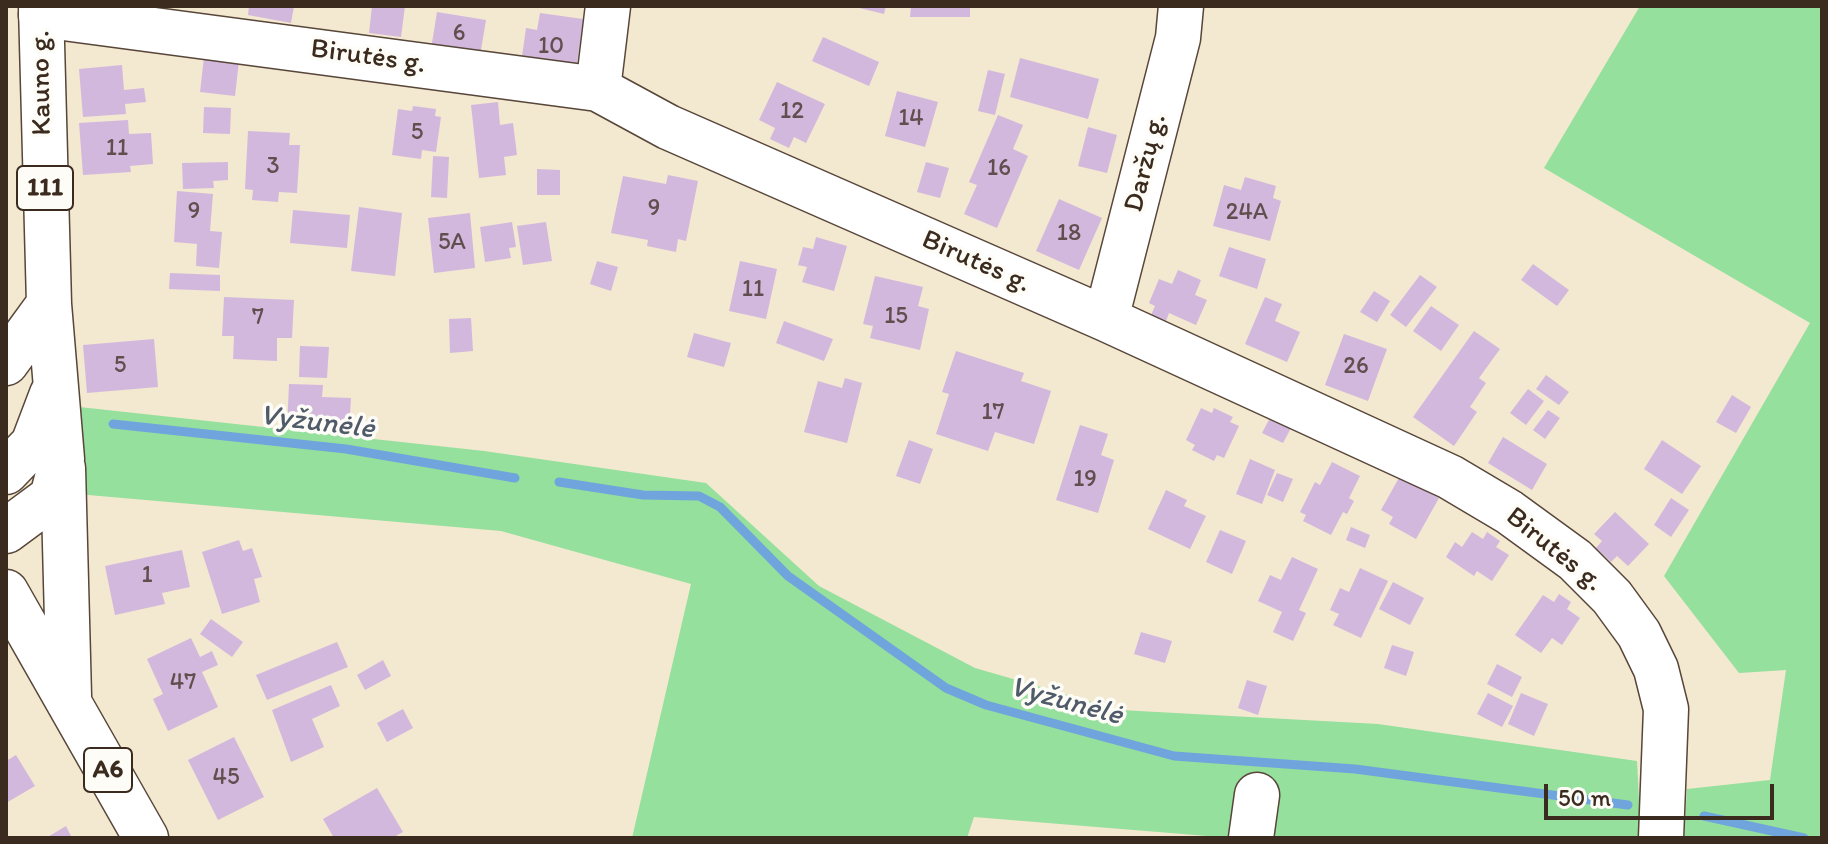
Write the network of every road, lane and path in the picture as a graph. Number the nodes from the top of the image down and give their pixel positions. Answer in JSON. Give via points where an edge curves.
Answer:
{"nodes":[{"id":1,"x":608,"y":6,"type":"edge"},
{"id":2,"x":1181,"y":6,"type":"edge"},
{"id":3,"x":41,"y":10,"type":"edge"},
{"id":4,"x":598,"y":89,"type":"junction"},
{"id":5,"x":49,"y":304,"type":"junction"},
{"id":6,"x":1106,"y":319,"type":"junction"},
{"id":7,"x":6,"y":363,"type":"edge"},
{"id":8,"x":54,"y":388,"type":"junction"},
{"id":9,"x":62,"y":459,"type":"junction"},
{"id":10,"x":6,"y":472,"type":"edge"},
{"id":11,"x":6,"y":531,"type":"edge"},
{"id":12,"x":6,"y":592,"type":"edge"},
{"id":13,"x":69,"y":702,"type":"junction"},
{"id":14,"x":1257,"y":795,"type":"dead end"},
{"id":15,"x":146,"y":838,"type":"edge"},
{"id":16,"x":1251,"y":838,"type":"edge"},
{"id":17,"x":1661,"y":838,"type":"edge"}],
"edges":[{"from":1,"to":4,"type":"street"},
{"from":2,"to":6,"type":"street","name":"Daržų g.","via":[[1178,38]]},
{"from":3,"to":4,"type":"street","name":"Birutės g."},
{"from":3,"to":5,"type":"street","name":"Kauno g.","number":"111"},
{"from":4,"to":6,"type":"street","name":"Birutės g.","via":[[668,127]]},
{"from":5,"to":7,"type":"street"},
{"from":5,"to":8,"type":"street","name":"Kauno g.","number":"111"},
{"from":6,"to":17,"type":"street","name":"Birutės g.","via":[[1450,477],[1575,560],[1612,597],[1656,669],[1668,741]]},
{"from":8,"to":9,"type":"street","name":"Kauno g."},
{"from":8,"to":10,"type":"street","name":"Kauno g.","number":"111","via":[[33,444]]},
{"from":9,"to":11,"type":"street","name":"Kauno g.","via":[[52,497]]},
{"from":9,"to":13,"type":"street","name":"Kauno g."},
{"from":12,"to":13,"type":"street","number":"A6"},
{"from":13,"to":15,"type":"street","number":"A6"},
{"from":14,"to":16,"type":"street"}]}
